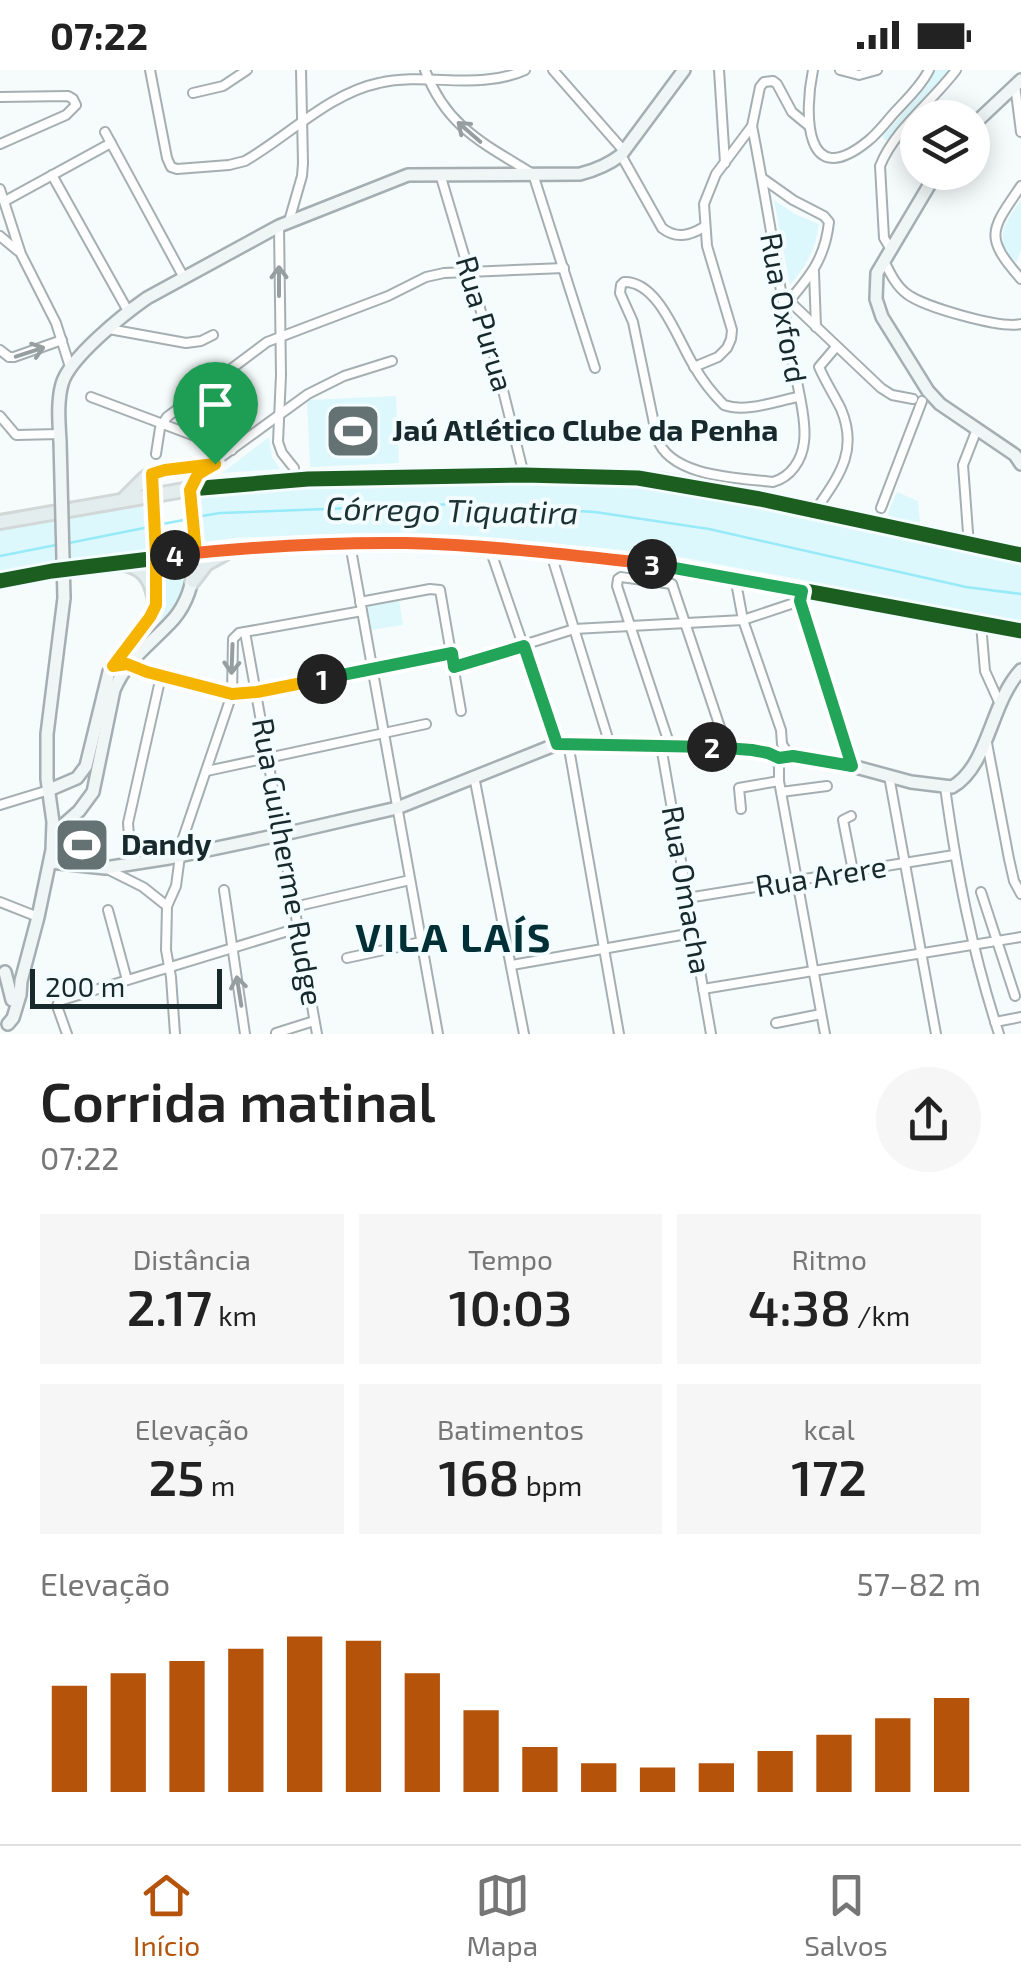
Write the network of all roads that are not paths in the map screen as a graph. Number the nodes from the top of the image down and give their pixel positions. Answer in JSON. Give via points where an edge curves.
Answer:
{"nodes":[{"id":1,"x":150,"y":70,"type":"edge"},
{"id":2,"x":246,"y":70,"type":"edge"},
{"id":3,"x":300,"y":70,"type":"edge"},
{"id":4,"x":426,"y":70,"type":"edge"},
{"id":5,"x":525,"y":70,"type":"edge"},
{"id":6,"x":553,"y":70,"type":"edge"},
{"id":7,"x":684,"y":70,"type":"edge"},
{"id":8,"x":719,"y":70,"type":"edge"},
{"id":9,"x":813,"y":70,"type":"edge"},
{"id":10,"x":840,"y":70,"type":"edge"},
{"id":11,"x":877,"y":70,"type":"edge"},
{"id":12,"x":929,"y":70,"type":"edge"},
{"id":13,"x":956,"y":70,"type":"edge"},
{"id":14,"x":429,"y":80,"type":"junction"},
{"id":15,"x":1018,"y":82,"type":"edge"},
{"id":16,"x":193,"y":93,"type":"dead end"},
{"id":17,"x":0,"y":96,"type":"edge"},
{"id":18,"x":990,"y":109,"type":"edge"},
{"id":19,"x":303,"y":123,"type":"junction"},
{"id":20,"x":752,"y":126,"type":"junction"},
{"id":21,"x":809,"y":126,"type":"junction"},
{"id":22,"x":105,"y":132,"type":"dead end"},
{"id":23,"x":1021,"y":132,"type":"edge"},
{"id":24,"x":870,"y":140,"type":"junction"},
{"id":25,"x":111,"y":143,"type":"junction"},
{"id":26,"x":0,"y":144,"type":"edge"},
{"id":27,"x":622,"y":153,"type":"junction"},
{"id":28,"x":884,"y":156,"type":"junction"},
{"id":29,"x":725,"y":163,"type":"junction"},
{"id":30,"x":440,"y":174,"type":"junction"},
{"id":31,"x":533,"y":174,"type":"junction"},
{"id":32,"x":52,"y":175,"type":"junction"},
{"id":33,"x":762,"y":178,"type":"junction"},
{"id":34,"x":1021,"y":186,"type":"edge"},
{"id":35,"x":0,"y":189,"type":"edge"},
{"id":36,"x":926,"y":190,"type":"edge"},
{"id":37,"x":5,"y":201,"type":"junction"},
{"id":38,"x":284,"y":224,"type":"junction"},
{"id":39,"x":704,"y":227,"type":"junction"},
{"id":40,"x":0,"y":236,"type":"edge"},
{"id":41,"x":22,"y":254,"type":"junction"},
{"id":42,"x":886,"y":254,"type":"junction"},
{"id":43,"x":564,"y":268,"type":"junction"},
{"id":44,"x":468,"y":272,"type":"junction"},
{"id":45,"x":814,"y":272,"type":"junction"},
{"id":46,"x":183,"y":276,"type":"junction"},
{"id":47,"x":1021,"y":278,"type":"edge"},
{"id":48,"x":785,"y":298,"type":"junction"},
{"id":49,"x":128,"y":311,"type":"junction"},
{"id":50,"x":1021,"y":324,"type":"edge"},
{"id":51,"x":816,"y":327,"type":"junction"},
{"id":52,"x":109,"y":329,"type":"junction"},
{"id":53,"x":213,"y":334,"type":"dead end"},
{"id":54,"x":279,"y":336,"type":"junction"},
{"id":55,"x":62,"y":340,"type":"junction"},
{"id":56,"x":836,"y":347,"type":"junction"},
{"id":57,"x":0,"y":350,"type":"edge"},
{"id":58,"x":392,"y":361,"type":"dead end"},
{"id":59,"x":694,"y":366,"type":"junction"},
{"id":60,"x":70,"y":367,"type":"junction"},
{"id":61,"x":595,"y":368,"type":"dead end"},
{"id":62,"x":925,"y":386,"type":"junction"},
{"id":63,"x":91,"y":397,"type":"dead end"},
{"id":64,"x":798,"y":397,"type":"junction"},
{"id":65,"x":918,"y":400,"type":"junction"},
{"id":66,"x":940,"y":404,"type":"junction"},
{"id":67,"x":280,"y":414,"type":"junction"},
{"id":68,"x":0,"y":416,"type":"edge"},
{"id":69,"x":162,"y":423,"type":"junction"},
{"id":70,"x":977,"y":429,"type":"junction"},
{"id":71,"x":60,"y":438,"type":"junction"},
{"id":72,"x":232,"y":450,"type":"junction"},
{"id":73,"x":156,"y":454,"type":"dead end"},
{"id":74,"x":215,"y":464,"type":"junction"},
{"id":75,"x":1021,"y":464,"type":"edge"},
{"id":76,"x":294,"y":468,"type":"dead end"},
{"id":77,"x":708,"y":473,"type":"junction"},
{"id":78,"x":152,"y":474,"type":"junction"},
{"id":79,"x":524,"y":475,"type":"junction"},
{"id":80,"x":768,"y":482,"type":"junction"},
{"id":81,"x":704,"y":488,"type":"junction"},
{"id":82,"x":779,"y":492,"type":"junction"},
{"id":83,"x":190,"y":493,"type":"junction"},
{"id":84,"x":152,"y":495,"type":"junction"},
{"id":85,"x":760,"y":498,"type":"junction"},
{"id":86,"x":124,"y":499,"type":"junction"},
{"id":87,"x":881,"y":508,"type":"dead end"},
{"id":88,"x":815,"y":512,"type":"junction"},
{"id":89,"x":0,"y":522,"type":"edge"},
{"id":90,"x":350,"y":544,"type":"junction"},
{"id":91,"x":969,"y":546,"type":"junction"},
{"id":92,"x":240,"y":548,"type":"junction"},
{"id":93,"x":490,"y":549,"type":"junction"},
{"id":94,"x":195,"y":550,"type":"junction"},
{"id":95,"x":156,"y":552,"type":"junction"},
{"id":96,"x":550,"y":553,"type":"junction"},
{"id":97,"x":1021,"y":555,"type":"edge"},
{"id":98,"x":117,"y":562,"type":"junction"},
{"id":99,"x":735,"y":577,"type":"junction"},
{"id":100,"x":0,"y":580,"type":"edge"},
{"id":101,"x":193,"y":582,"type":"junction"},
{"id":102,"x":801,"y":596,"type":"junction"},
{"id":103,"x":156,"y":605,"type":"junction"},
{"id":104,"x":361,"y":606,"type":"junction"},
{"id":105,"x":743,"y":620,"type":"junction"},
{"id":106,"x":687,"y":623,"type":"junction"},
{"id":107,"x":981,"y":624,"type":"junction"},
{"id":108,"x":631,"y":625,"type":"junction"},
{"id":109,"x":574,"y":630,"type":"junction"},
{"id":110,"x":1021,"y":631,"type":"edge"},
{"id":111,"x":245,"y":632,"type":"junction"},
{"id":112,"x":524,"y":646,"type":"junction"},
{"id":113,"x":452,"y":653,"type":"junction"},
{"id":114,"x":127,"y":664,"type":"junction"},
{"id":115,"x":113,"y":666,"type":"junction"},
{"id":116,"x":454,"y":667,"type":"junction"},
{"id":117,"x":372,"y":668,"type":"junction"},
{"id":118,"x":1021,"y":670,"type":"edge"},
{"id":119,"x":161,"y":676,"type":"junction"},
{"id":120,"x":257,"y":692,"type":"junction"},
{"id":121,"x":232,"y":694,"type":"junction"},
{"id":122,"x":1000,"y":702,"type":"junction"},
{"id":123,"x":462,"y":711,"type":"dead end"},
{"id":124,"x":426,"y":724,"type":"dead end"},
{"id":125,"x":384,"y":734,"type":"junction"},
{"id":126,"x":987,"y":740,"type":"junction"},
{"id":127,"x":563,"y":744,"type":"junction"},
{"id":128,"x":610,"y":746,"type":"junction"},
{"id":129,"x":666,"y":746,"type":"junction"},
{"id":130,"x":727,"y":748,"type":"junction"},
{"id":131,"x":780,"y":755,"type":"junction"},
{"id":132,"x":268,"y":759,"type":"junction"},
{"id":133,"x":852,"y":766,"type":"junction"},
{"id":134,"x":207,"y":771,"type":"junction"},
{"id":135,"x":474,"y":776,"type":"junction"},
{"id":136,"x":889,"y":776,"type":"junction"},
{"id":137,"x":77,"y":778,"type":"junction"},
{"id":138,"x":779,"y":781,"type":"junction"},
{"id":139,"x":827,"y":786,"type":"dead end"},
{"id":140,"x":946,"y":788,"type":"junction"},
{"id":141,"x":49,"y":790,"type":"junction"},
{"id":142,"x":93,"y":792,"type":"junction"},
{"id":143,"x":781,"y":792,"type":"junction"},
{"id":144,"x":0,"y":805,"type":"edge"},
{"id":145,"x":397,"y":808,"type":"junction"},
{"id":146,"x":741,"y":809,"type":"dead end"},
{"id":147,"x":851,"y":816,"type":"dead end"},
{"id":148,"x":53,"y":834,"type":"junction"},
{"id":149,"x":282,"y":834,"type":"junction"},
{"id":150,"x":954,"y":854,"type":"junction"},
{"id":151,"x":180,"y":856,"type":"junction"},
{"id":152,"x":50,"y":862,"type":"junction"},
{"id":153,"x":904,"y":863,"type":"junction"},
{"id":154,"x":131,"y":864,"type":"junction"},
{"id":155,"x":105,"y":868,"type":"junction"},
{"id":156,"x":853,"y":872,"type":"junction"},
{"id":157,"x":410,"y":880,"type":"junction"},
{"id":158,"x":797,"y":880,"type":"junction"},
{"id":159,"x":224,"y":890,"type":"dead end"},
{"id":160,"x":981,"y":892,"type":"dead end"},
{"id":161,"x":1021,"y":894,"type":"edge"},
{"id":162,"x":687,"y":898,"type":"junction"},
{"id":163,"x":0,"y":902,"type":"edge"},
{"id":164,"x":166,"y":906,"type":"junction"},
{"id":165,"x":294,"y":906,"type":"junction"},
{"id":166,"x":108,"y":910,"type":"dead end"},
{"id":167,"x":38,"y":917,"type":"junction"},
{"id":168,"x":298,"y":928,"type":"junction"},
{"id":169,"x":692,"y":933,"type":"junction"},
{"id":170,"x":1021,"y":937,"type":"edge"},
{"id":171,"x":422,"y":942,"type":"junction"},
{"id":172,"x":998,"y":942,"type":"junction"},
{"id":173,"x":972,"y":945,"type":"junction"},
{"id":174,"x":232,"y":949,"type":"junction"},
{"id":175,"x":605,"y":949,"type":"junction"},
{"id":176,"x":922,"y":952,"type":"junction"},
{"id":177,"x":347,"y":958,"type":"dead end"},
{"id":178,"x":512,"y":965,"type":"junction"},
{"id":179,"x":169,"y":968,"type":"junction"},
{"id":180,"x":814,"y":970,"type":"junction"},
{"id":181,"x":3,"y":971,"type":"edge"},
{"id":182,"x":127,"y":980,"type":"junction"},
{"id":183,"x":21,"y":981,"type":"junction"},
{"id":184,"x":703,"y":989,"type":"junction"},
{"id":185,"x":1014,"y":996,"type":"dead end"},
{"id":186,"x":12,"y":1000,"type":"junction"},
{"id":187,"x":821,"y":1014,"type":"junction"},
{"id":188,"x":1021,"y":1018,"type":"edge"},
{"id":189,"x":314,"y":1021,"type":"junction"},
{"id":190,"x":995,"y":1022,"type":"junction"},
{"id":191,"x":776,"y":1023,"type":"dead end"},
{"id":192,"x":5,"y":1026,"type":"edge"},
{"id":193,"x":276,"y":1033,"type":"edge"},
{"id":194,"x":67,"y":1034,"type":"edge"},
{"id":195,"x":175,"y":1034,"type":"edge"},
{"id":196,"x":245,"y":1034,"type":"edge"},
{"id":197,"x":317,"y":1034,"type":"edge"},
{"id":198,"x":438,"y":1034,"type":"edge"},
{"id":199,"x":524,"y":1034,"type":"edge"},
{"id":200,"x":619,"y":1034,"type":"edge"},
{"id":201,"x":711,"y":1034,"type":"edge"},
{"id":202,"x":825,"y":1034,"type":"edge"},
{"id":203,"x":936,"y":1034,"type":"edge"},
{"id":204,"x":999,"y":1034,"type":"edge"}],
"edges":[{"from":1,"to":19,"type":"street","via":[[171,166],[237,164]]},
{"from":2,"to":16,"type":"street","via":[[223,86]]},
{"from":3,"to":19,"type":"street"},
{"from":4,"to":14,"type":"street"},
{"from":5,"to":14,"type":"street","via":[[501,79]]},
{"from":6,"to":27,"type":"street"},
{"from":7,"to":27,"type":"street"},
{"from":8,"to":29,"type":"street"},
{"from":9,"to":21,"type":"street"},
{"from":10,"to":11,"type":"street"},
{"from":12,"to":24,"type":"street"},
{"from":13,"to":28,"type":"street"},
{"from":14,"to":19,"type":"street","via":[[365,87]]},
{"from":31,"to":14,"type":"street","one_way":true,"via":[[469,134]]},
{"from":15,"to":18,"type":"street"},
{"from":15,"to":23,"type":"street"},
{"from":17,"to":26,"type":"street","via":[[68,96],[75,102],[66,115]]},
{"from":19,"to":38,"type":"street","via":[[302,176]]},
{"from":20,"to":21,"type":"street","via":[[768,80]]},
{"from":20,"to":29,"type":"street"},
{"from":20,"to":33,"type":"street","name":"Rua Oxford"},
{"from":21,"to":24,"type":"street","via":[[824,156],[853,152]]},
{"from":22,"to":25,"type":"street"},
{"from":24,"to":28,"type":"street"},
{"from":25,"to":32,"type":"street"},
{"from":25,"to":46,"type":"street"},
{"from":27,"to":31,"type":"street","via":[[580,174]]},
{"from":27,"to":39,"type":"street","via":[[662,228],[684,236]]},
{"from":28,"to":42,"type":"street","via":[[878,174]]},
{"from":29,"to":39,"type":"street","via":[[708,190]]},
{"from":30,"to":31,"type":"street"},
{"from":30,"to":38,"type":"street","via":[[408,175]]},
{"from":30,"to":44,"type":"street","name":"Rua Purua"},
{"from":31,"to":43,"type":"street"},
{"from":32,"to":37,"type":"street"},
{"from":32,"to":49,"type":"street"},
{"from":33,"to":45,"type":"street","via":[[828,219]]},
{"from":33,"to":48,"type":"street","name":"Rua Oxford"},
{"from":34,"to":47,"type":"street","via":[[994,237]]},
{"from":35,"to":37,"type":"street"},
{"from":36,"to":42,"type":"street"},
{"from":37,"to":41,"type":"street"},
{"from":38,"to":46,"type":"street"},
{"from":54,"to":38,"type":"street","one_way":true},
{"from":39,"to":59,"type":"street","via":[[732,330],[718,357]]},
{"from":40,"to":41,"type":"street"},
{"from":41,"to":55,"type":"street"},
{"from":42,"to":50,"type":"street","via":[[902,289],[920,302]]},
{"from":42,"to":62,"type":"street","via":[[876,299]]},
{"from":43,"to":44,"type":"street"},
{"from":43,"to":61,"type":"street"},
{"from":44,"to":54,"type":"street","via":[[426,277]]},
{"from":44,"to":79,"type":"street","name":"Rua Purua"},
{"from":45,"to":48,"type":"street"},
{"from":45,"to":51,"type":"street"},
{"from":46,"to":49,"type":"street"},
{"from":48,"to":51,"type":"street"},
{"from":48,"to":64,"type":"street","name":"Rua Oxford"},
{"from":49,"to":52,"type":"street"},
{"from":51,"to":56,"type":"street"},
{"from":52,"to":53,"type":"street","via":[[186,343]]},
{"from":52,"to":60,"type":"street"},
{"from":54,"to":67,"type":"street"},
{"from":54,"to":69,"type":"street"},
{"from":57,"to":55,"type":"street","one_way":true,"via":[[14,357]]},
{"from":55,"to":60,"type":"street"},
{"from":56,"to":65,"type":"street","via":[[881,388]]},
{"from":56,"to":88,"type":"street","via":[[819,366],[841,410],[848,452]]},
{"from":58,"to":67,"type":"street","via":[[344,376]]},
{"from":59,"to":64,"type":"street","via":[[730,408]]},
{"from":59,"to":77,"type":"street","via":[[647,290],[624,282],[620,293],[633,322],[659,446],[675,463]]},
{"from":60,"to":71,"type":"street","via":[[61,386]]},
{"from":62,"to":65,"type":"street"},
{"from":62,"to":66,"type":"street"},
{"from":63,"to":69,"type":"street"},
{"from":64,"to":82,"type":"street","name":"Rua Oxford","via":[[804,444]]},
{"from":65,"to":66,"type":"street"},
{"from":65,"to":87,"type":"street"},
{"from":66,"to":70,"type":"street"},
{"from":67,"to":72,"type":"street"},
{"from":67,"to":76,"type":"street","via":[[278,442]]},
{"from":68,"to":71,"type":"street","via":[[16,435]]},
{"from":69,"to":72,"type":"street"},
{"from":69,"to":73,"type":"street"},
{"from":70,"to":75,"type":"street"},
{"from":70,"to":91,"type":"street","via":[[964,464]]},
{"from":71,"to":141,"type":"street","bridge":true,"via":[[64,598],[48,712]]},
{"from":72,"to":74,"type":"street"},
{"from":74,"to":78,"type":"street"},
{"from":74,"to":83,"type":"street","via":[[198,474]]},
{"from":77,"to":80,"type":"street"},
{"from":77,"to":81,"type":"street"},
{"from":78,"to":84,"type":"street"},
{"from":78,"to":86,"type":"main road"},
{"from":79,"to":81,"type":"main road","via":[[622,477]]},
{"from":79,"to":83,"type":"main road","via":[[308,479]]},
{"from":80,"to":82,"type":"street"},
{"from":80,"to":85,"type":"street"},
{"from":81,"to":85,"type":"main road"},
{"from":82,"to":85,"type":"main road"},
{"from":82,"to":88,"type":"main road"},
{"from":83,"to":84,"type":"main road"},
{"from":83,"to":94,"type":"street"},
{"from":84,"to":86,"type":"main road"},
{"from":84,"to":95,"type":"street"},
{"from":86,"to":89,"type":"main road"},
{"from":88,"to":91,"type":"main road"},
{"from":90,"to":92,"type":"main road"},
{"from":90,"to":93,"type":"main road"},
{"from":90,"to":104,"type":"street"},
{"from":91,"to":97,"type":"main road"},
{"from":92,"to":94,"type":"main road"},
{"from":92,"to":101,"type":"main road","via":[[212,560]]},
{"from":93,"to":96,"type":"main road"},
{"from":93,"to":112,"type":"street"},
{"from":94,"to":95,"type":"main road"},
{"from":94,"to":101,"type":"street"},
{"from":95,"to":98,"type":"main road"},
{"from":95,"to":103,"type":"street"},
{"from":96,"to":99,"type":"main road"},
{"from":96,"to":109,"type":"street"},
{"from":98,"to":100,"type":"main road"},
{"from":98,"to":103,"type":"main road","via":[[144,572]]},
{"from":99,"to":102,"type":"main road"},
{"from":99,"to":105,"type":"street"},
{"from":101,"to":114,"type":"street","via":[[172,622]]},
{"from":102,"to":105,"type":"street"},
{"from":102,"to":107,"type":"main road"},
{"from":102,"to":133,"type":"street"},
{"from":103,"to":115,"type":"street"},
{"from":104,"to":111,"type":"street"},
{"from":104,"to":113,"type":"street","via":[[440,590]]},
{"from":104,"to":117,"type":"street"},
{"from":105,"to":106,"type":"street"},
{"from":105,"to":131,"type":"street","via":[[781,730]]},
{"from":106,"to":108,"type":"street"},
{"from":106,"to":108,"type":"street","name":"Rua Omacha","via":[[672,584],[618,578]]},
{"from":106,"to":130,"type":"street"},
{"from":107,"to":110,"type":"main road"},
{"from":107,"to":122,"type":"street","via":[[985,672]]},
{"from":108,"to":109,"type":"street"},
{"from":108,"to":129,"type":"street","name":"Rua Omacha"},
{"from":109,"to":112,"type":"street"},
{"from":109,"to":128,"type":"street"},
{"from":111,"to":120,"type":"street","name":"Rua Guilherme Rudge"},
{"from":111,"to":121,"type":"street","one_way":true,"via":[[233,639]]},
{"from":112,"to":116,"type":"street"},
{"from":112,"to":127,"type":"street"},
{"from":113,"to":116,"type":"street"},
{"from":113,"to":117,"type":"street"},
{"from":114,"to":115,"type":"street"},
{"from":114,"to":119,"type":"street"},
{"from":114,"to":142,"type":"street","via":[[114,690]]},
{"from":115,"to":137,"type":"street","via":[[89,758]]},
{"from":116,"to":123,"type":"street"},
{"from":117,"to":120,"type":"street"},
{"from":117,"to":125,"type":"street"},
{"from":118,"to":122,"type":"street"},
{"from":119,"to":121,"type":"street"},
{"from":119,"to":154,"type":"street","via":[[128,824]]},
{"from":120,"to":121,"type":"street"},
{"from":120,"to":132,"type":"street","name":"Rua Guilherme Rudge"},
{"from":121,"to":134,"type":"street"},
{"from":122,"to":126,"type":"street"},
{"from":124,"to":125,"type":"street"},
{"from":125,"to":132,"type":"street"},
{"from":125,"to":145,"type":"street"},
{"from":126,"to":140,"type":"street","via":[[969,772]]},
{"from":126,"to":161,"type":"street"},
{"from":127,"to":128,"type":"street"},
{"from":127,"to":135,"type":"street"},
{"from":127,"to":175,"type":"street"},
{"from":128,"to":129,"type":"street"},
{"from":129,"to":130,"type":"street"},
{"from":129,"to":162,"type":"street","name":"Rua Omacha"},
{"from":130,"to":131,"type":"street"},
{"from":131,"to":133,"type":"street"},
{"from":131,"to":138,"type":"street"},
{"from":132,"to":134,"type":"street"},
{"from":132,"to":149,"type":"street","name":"Rua Guilherme Rudge"},
{"from":133,"to":136,"type":"street"},
{"from":134,"to":151,"type":"street"},
{"from":135,"to":145,"type":"street"},
{"from":135,"to":178,"type":"street"},
{"from":136,"to":140,"type":"street"},
{"from":136,"to":153,"type":"street"},
{"from":137,"to":141,"type":"street"},
{"from":137,"to":142,"type":"street"},
{"from":138,"to":143,"type":"street"},
{"from":138,"to":146,"type":"street","via":[[740,787]]},
{"from":139,"to":143,"type":"street"},
{"from":140,"to":150,"type":"street"},
{"from":141,"to":144,"type":"street"},
{"from":141,"to":148,"type":"street"},
{"from":142,"to":148,"type":"street"},
{"from":143,"to":158,"type":"street"},
{"from":145,"to":149,"type":"street"},
{"from":145,"to":157,"type":"street"},
{"from":147,"to":156,"type":"street","via":[[843,820]]},
{"from":148,"to":152,"type":"street"},
{"from":149,"to":151,"type":"street"},
{"from":149,"to":165,"type":"street","name":"Rua Guilherme Rudge"},
{"from":150,"to":153,"type":"street","name":"Rua Arere"},
{"from":150,"to":173,"type":"street"},
{"from":151,"to":154,"type":"street"},
{"from":151,"to":164,"type":"street"},
{"from":152,"to":155,"type":"street"},
{"from":152,"to":167,"type":"street"},
{"from":153,"to":156,"type":"street","name":"Rua Arere"},
{"from":153,"to":176,"type":"street"},
{"from":154,"to":155,"type":"street"},
{"from":155,"to":164,"type":"street"},
{"from":156,"to":158,"type":"street","name":"Rua Arere"},
{"from":157,"to":165,"type":"street"},
{"from":157,"to":171,"type":"street"},
{"from":158,"to":162,"type":"street","name":"Rua Arere"},
{"from":158,"to":180,"type":"street"},
{"from":159,"to":174,"type":"street"},
{"from":160,"to":172,"type":"street"},
{"from":162,"to":169,"type":"street","name":"Rua Omacha"},
{"from":163,"to":167,"type":"street"},
{"from":164,"to":179,"type":"street"},
{"from":165,"to":168,"type":"street","name":"Rua Guilherme Rudge"},
{"from":166,"to":182,"type":"street"},
{"from":167,"to":183,"type":"street"},
{"from":168,"to":174,"type":"street"},
{"from":168,"to":189,"type":"street","name":"Rua Guilherme Rudge"},
{"from":169,"to":175,"type":"street"},
{"from":169,"to":184,"type":"street","name":"Rua Omacha"},
{"from":170,"to":172,"type":"street"},
{"from":171,"to":177,"type":"street"},
{"from":171,"to":198,"type":"street"},
{"from":172,"to":173,"type":"street"},
{"from":172,"to":185,"type":"street"},
{"from":173,"to":176,"type":"street"},
{"from":173,"to":190,"type":"street"},
{"from":174,"to":179,"type":"street"},
{"from":196,"to":174,"type":"street","one_way":true},
{"from":175,"to":178,"type":"street"},
{"from":175,"to":200,"type":"street"},
{"from":176,"to":180,"type":"street"},
{"from":176,"to":203,"type":"street"},
{"from":178,"to":199,"type":"street"},
{"from":179,"to":182,"type":"street"},
{"from":179,"to":195,"type":"street"},
{"from":180,"to":184,"type":"street"},
{"from":180,"to":187,"type":"street"},
{"from":181,"to":183,"type":"street"},
{"from":181,"to":186,"type":"street"},
{"from":182,"to":194,"type":"street","via":[[58,1003]]},
{"from":183,"to":186,"type":"street"},
{"from":183,"to":192,"type":"street"},
{"from":184,"to":201,"type":"street","name":"Rua Omacha"},
{"from":186,"to":192,"type":"street"},
{"from":187,"to":191,"type":"street"},
{"from":187,"to":202,"type":"street"},
{"from":188,"to":190,"type":"street"},
{"from":189,"to":193,"type":"street"},
{"from":189,"to":197,"type":"street","name":"Rua Guilherme Rudge"},
{"from":190,"to":204,"type":"street"}]}
